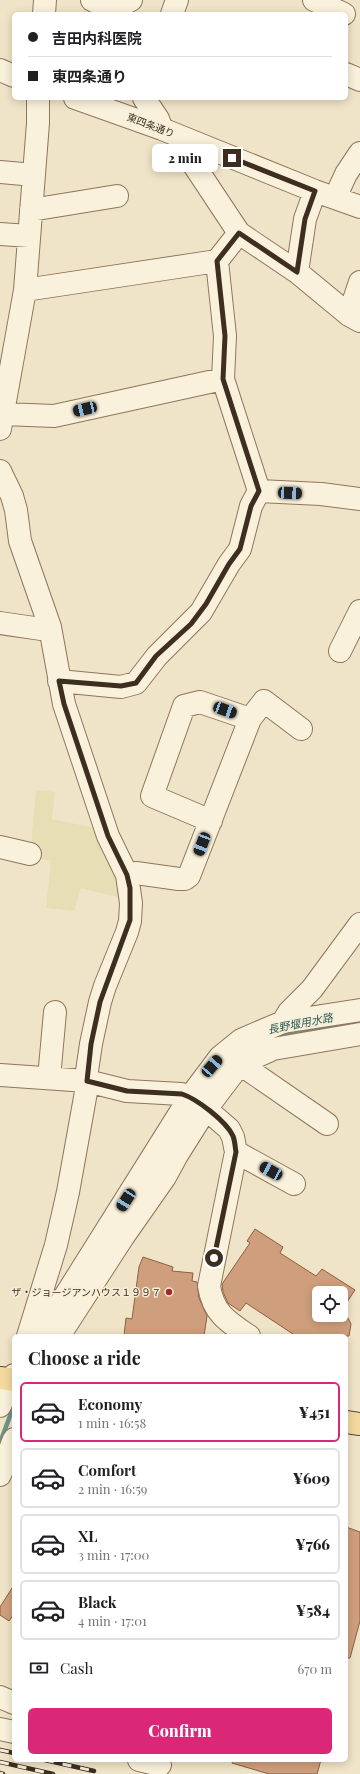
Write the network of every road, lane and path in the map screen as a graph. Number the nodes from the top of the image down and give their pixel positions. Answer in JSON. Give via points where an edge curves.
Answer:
{"nodes":[{"id":1,"x":45,"y":0,"type":"edge"},
{"id":2,"x":92,"y":0,"type":"edge"},
{"id":3,"x":131,"y":0,"type":"edge"},
{"id":4,"x":177,"y":0,"type":"edge"},
{"id":5,"x":314,"y":0,"type":"edge"},
{"id":6,"x":44,"y":12,"type":"edge"},
{"id":7,"x":112,"y":12,"type":"edge"},
{"id":8,"x":173,"y":12,"type":"edge"},
{"id":9,"x":339,"y":12,"type":"edge"},
{"id":10,"x":348,"y":16,"type":"edge"},
{"id":11,"x":360,"y":22,"type":"edge"},
{"id":12,"x":0,"y":70,"type":"edge"},
{"id":13,"x":12,"y":75,"type":"edge"},
{"id":14,"x":348,"y":75,"type":"edge"},
{"id":15,"x":360,"y":80,"type":"edge"},
{"id":16,"x":38,"y":100,"type":"edge"},
{"id":17,"x":81,"y":100,"type":"edge"},
{"id":18,"x":145,"y":100,"type":"edge"},
{"id":19,"x":169,"y":132,"type":"junction"},
{"id":20,"x":360,"y":153,"type":"edge"},
{"id":21,"x":0,"y":172,"type":"edge"},
{"id":22,"x":34,"y":175,"type":"junction"},
{"id":23,"x":325,"y":195,"type":"junction"},
{"id":24,"x":117,"y":196,"type":"dead end"},
{"id":25,"x":360,"y":207,"type":"edge"},
{"id":26,"x":31,"y":210,"type":"junction"},
{"id":27,"x":239,"y":233,"type":"junction"},
{"id":28,"x":0,"y":234,"type":"edge"},
{"id":29,"x":29,"y":236,"type":"junction"},
{"id":30,"x":217,"y":261,"type":"junction"},
{"id":31,"x":297,"y":272,"type":"junction"},
{"id":32,"x":360,"y":282,"type":"edge"},
{"id":33,"x":25,"y":290,"type":"junction"},
{"id":34,"x":354,"y":318,"type":"edge"},
{"id":35,"x":223,"y":379,"type":"junction"},
{"id":36,"x":2,"y":421,"type":"edge"},
{"id":37,"x":0,"y":471,"type":"edge"},
{"id":38,"x":259,"y":491,"type":"junction"},
{"id":39,"x":360,"y":499,"type":"edge"},
{"id":40,"x":360,"y":611,"type":"edge"},
{"id":41,"x":0,"y":623,"type":"edge"},
{"id":42,"x":50,"y":627,"type":"junction"},
{"id":43,"x":340,"y":651,"type":"dead end"},
{"id":44,"x":59,"y":681,"type":"junction"},
{"id":45,"x":250,"y":720,"type":"junction"},
{"id":46,"x":301,"y":729,"type":"dead end"},
{"id":47,"x":211,"y":821,"type":"junction"},
{"id":48,"x":0,"y":846,"type":"edge"},
{"id":49,"x":30,"y":854,"type":"dead end"},
{"id":50,"x":127,"y":875,"type":"junction"},
{"id":51,"x":360,"y":924,"type":"edge"},
{"id":52,"x":360,"y":1010,"type":"edge"},
{"id":53,"x":55,"y":1012,"type":"dead end"},
{"id":54,"x":283,"y":1022,"type":"junction"},
{"id":55,"x":360,"y":1034,"type":"edge"},
{"id":56,"x":240,"y":1064,"type":"junction"},
{"id":57,"x":0,"y":1075,"type":"edge"},
{"id":58,"x":49,"y":1078,"type":"junction"},
{"id":59,"x":87,"y":1081,"type":"junction"},
{"id":60,"x":199,"y":1104,"type":"junction"},
{"id":61,"x":327,"y":1124,"type":"dead end"},
{"id":62,"x":236,"y":1152,"type":"junction"},
{"id":63,"x":294,"y":1184,"type":"dead end"},
{"id":64,"x":29,"y":1334,"type":"edge"},
{"id":65,"x":41,"y":1334,"type":"edge"},
{"id":66,"x":60,"y":1334,"type":"edge"},
{"id":67,"x":246,"y":1334,"type":"edge"},
{"id":68,"x":10,"y":1378,"type":"edge"},
{"id":69,"x":0,"y":1406,"type":"edge"},
{"id":70,"x":348,"y":1422,"type":"edge"},
{"id":71,"x":360,"y":1424,"type":"edge"},
{"id":72,"x":12,"y":1444,"type":"edge"},
{"id":73,"x":0,"y":1475,"type":"edge"},
{"id":74,"x":0,"y":1697,"type":"edge"},
{"id":75,"x":12,"y":1702,"type":"edge"},
{"id":76,"x":0,"y":1729,"type":"edge"},
{"id":77,"x":12,"y":1732,"type":"edge"},
{"id":78,"x":146,"y":1762,"type":"edge"},
{"id":79,"x":160,"y":1766,"type":"edge"}],
"edges":[{"from":1,"to":6,"type":"street"},
{"from":2,"to":7,"type":"street"},
{"from":3,"to":7,"type":"street"},
{"from":4,"to":8,"type":"street"},
{"from":5,"to":9,"type":"street"},
{"from":10,"to":11,"type":"street"},
{"from":12,"to":13,"type":"street"},
{"from":14,"to":15,"type":"street"},
{"from":16,"to":22,"type":"street"},
{"from":17,"to":19,"type":"street","name":"東四条通り"},
{"from":18,"to":19,"type":"street"},
{"from":19,"to":23,"type":"street","name":"東四条通り"},
{"from":19,"to":27,"type":"street","via":[[184,150]]},
{"from":20,"to":23,"type":"street","via":[[346,174]]},
{"from":21,"to":22,"type":"street"},
{"from":22,"to":26,"type":"street"},
{"from":23,"to":25,"type":"street","name":"東四条通り"},
{"from":23,"to":31,"type":"street","via":[[305,219]]},
{"from":24,"to":26,"type":"street"},
{"from":26,"to":29,"type":"street"},
{"from":27,"to":30,"type":"street"},
{"from":27,"to":31,"type":"street"},
{"from":28,"to":29,"type":"street"},
{"from":29,"to":33,"type":"street"},
{"from":30,"to":33,"type":"street"},
{"from":30,"to":35,"type":"street","via":[[225,336]]},
{"from":31,"to":34,"type":"street"},
{"from":32,"to":34,"type":"street"},
{"from":33,"to":36,"type":"street"},
{"from":35,"to":36,"type":"street","via":[[54,416]]},
{"from":35,"to":38,"type":"street"},
{"from":37,"to":42,"type":"street","via":[[12,496],[20,541]]},
{"from":38,"to":39,"type":"street"},
{"from":38,"to":44,"type":"street","via":[[251,506],[240,549],[204,607],[191,624],[156,656],[136,683],[121,686]]},
{"from":40,"to":43,"type":"street"},
{"from":41,"to":42,"type":"street","via":[[35,629]]},
{"from":42,"to":44,"type":"street"},
{"from":44,"to":50,"type":"street","via":[[64,704],[108,836]]},
{"from":45,"to":46,"type":"street","via":[[264,701]]},
{"from":45,"to":47,"type":"street"},
{"from":45,"to":47,"type":"street","via":[[200,702],[184,706],[152,796]]},
{"from":47,"to":50,"type":"street","via":[[194,867],[185,879],[136,872]]},
{"from":48,"to":49,"type":"street"},
{"from":50,"to":59,"type":"street","via":[[131,903],[130,920],[100,1002],[91,1044]]},
{"from":51,"to":54,"type":"street","via":[[312,989],[289,1012]]},
{"from":52,"to":54,"type":"street"},
{"from":53,"to":58,"type":"street"},
{"from":54,"to":60,"type":"street","via":[[241,1040],[212,1066]]},
{"from":55,"to":56,"type":"street","via":[[273,1049]]},
{"from":56,"to":60,"type":"street"},
{"from":56,"to":61,"type":"street"},
{"from":57,"to":58,"type":"street"},
{"from":58,"to":59,"type":"street"},
{"from":59,"to":60,"type":"street","via":[[127,1091],[172,1092]]},
{"from":59,"to":64,"type":"street","via":[[60,1229]]},
{"from":60,"to":62,"type":"street","via":[[229,1130],[234,1138]]},
{"from":60,"to":65,"type":"street"},
{"from":60,"to":66,"type":"street","via":[[165,1177]]},
{"from":62,"to":63,"type":"street"},
{"from":62,"to":67,"type":"street","via":[[209,1286],[211,1298],[221,1315]]},
{"from":68,"to":69,"type":"street"},
{"from":70,"to":71,"type":"main road"},
{"from":72,"to":73,"type":"street"},
{"from":74,"to":75,"type":"street"},
{"from":76,"to":77,"type":"street"},
{"from":78,"to":79,"type":"street"}]}
